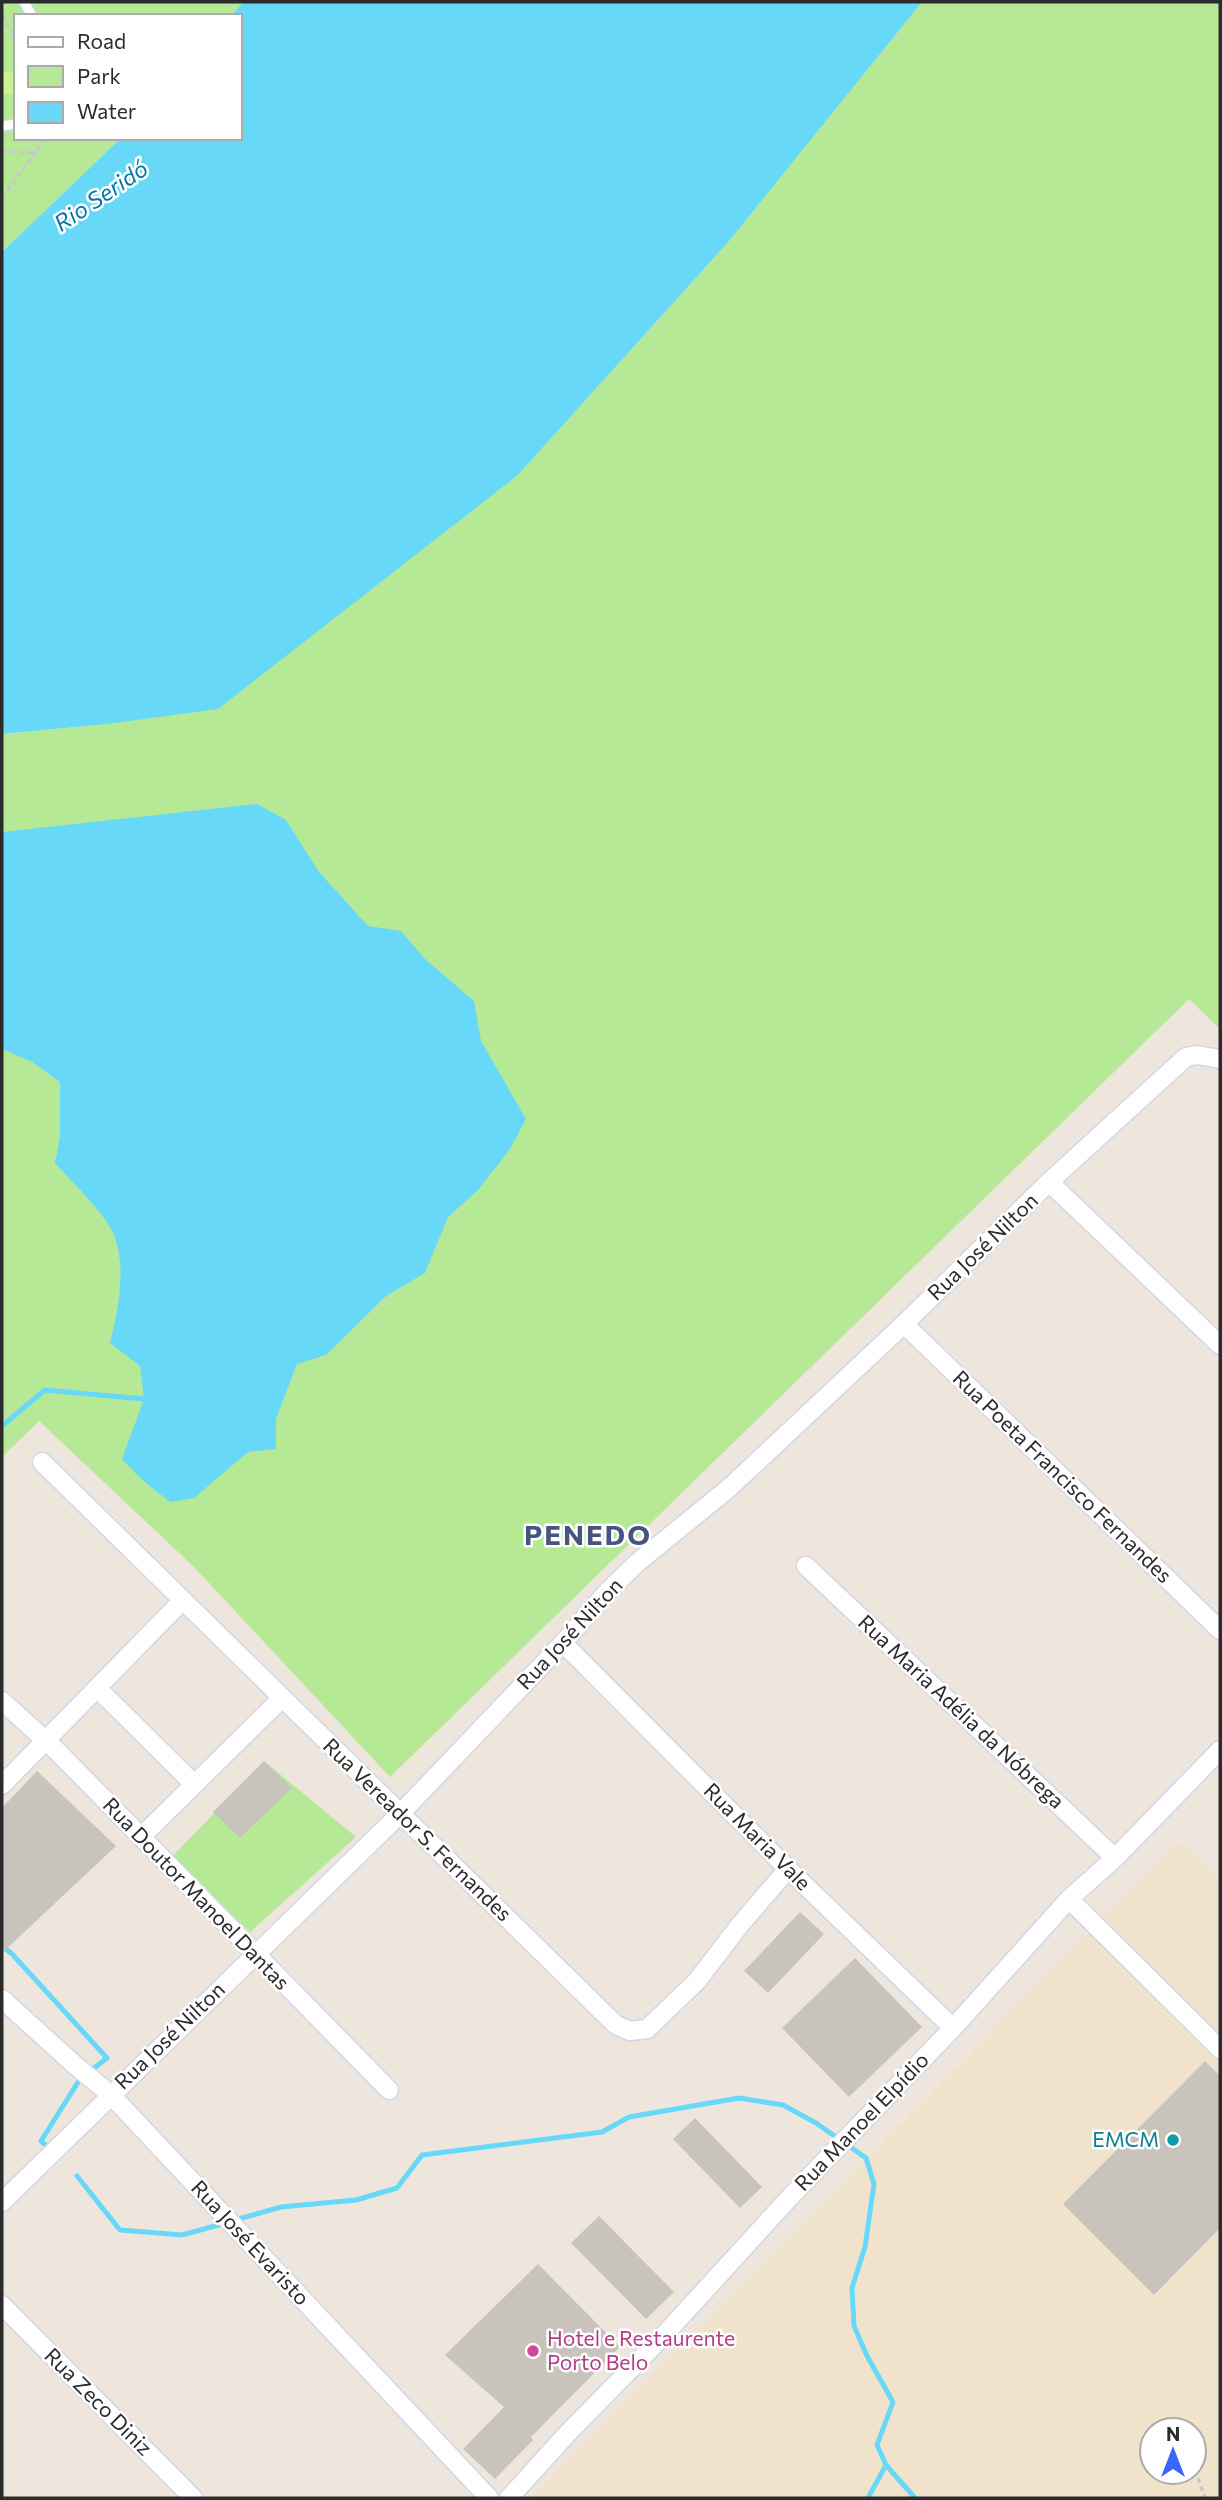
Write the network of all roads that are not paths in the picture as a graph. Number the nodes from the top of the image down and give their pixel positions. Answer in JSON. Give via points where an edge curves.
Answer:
{"nodes":[{"id":1,"x":1220,"y":1059,"type":"edge"},
{"id":2,"x":1049,"y":1182,"type":"junction"},
{"id":3,"x":904,"y":1324,"type":"junction"},
{"id":4,"x":1220,"y":1345,"type":"edge"},
{"id":5,"x":42,"y":1462,"type":"dead end"},
{"id":6,"x":806,"y":1566,"type":"dead end"},
{"id":7,"x":183,"y":1601,"type":"junction"},
{"id":8,"x":1220,"y":1630,"type":"edge"},
{"id":9,"x":563,"y":1643,"type":"junction"},
{"id":10,"x":97,"y":1688,"type":"junction"},
{"id":11,"x":282,"y":1698,"type":"junction"},
{"id":12,"x":2,"y":1701,"type":"edge"},
{"id":13,"x":46,"y":1741,"type":"junction"},
{"id":14,"x":1220,"y":1750,"type":"edge"},
{"id":15,"x":194,"y":1784,"type":"junction"},
{"id":16,"x":2,"y":1785,"type":"edge"},
{"id":17,"x":400,"y":1814,"type":"junction"},
{"id":18,"x":141,"y":1837,"type":"junction"},
{"id":19,"x":1115,"y":1858,"type":"junction"},
{"id":20,"x":788,"y":1869,"type":"junction"},
{"id":21,"x":1069,"y":1899,"type":"junction"},
{"id":22,"x":254,"y":1954,"type":"junction"},
{"id":23,"x":2,"y":1998,"type":"edge"},
{"id":24,"x":953,"y":2028,"type":"junction"},
{"id":25,"x":1220,"y":2049,"type":"edge"},
{"id":26,"x":389,"y":2090,"type":"dead end"},
{"id":27,"x":111,"y":2095,"type":"junction"},
{"id":28,"x":2,"y":2202,"type":"edge"},
{"id":29,"x":2,"y":2305,"type":"edge"},
{"id":30,"x":193,"y":2498,"type":"edge"},
{"id":31,"x":489,"y":2498,"type":"edge"},
{"id":32,"x":509,"y":2498,"type":"edge"}],
"edges":[{"from":1,"to":2,"type":"street","name":"Rua José Nilton","via":[[1186,1057]]},
{"from":2,"to":3,"type":"street","name":"Rua José Nilton"},
{"from":2,"to":4,"type":"street"},
{"from":3,"to":8,"type":"street","name":"Rua Poeta Francisco Fernandes"},
{"from":3,"to":9,"type":"street","name":"Rua José Nilton","via":[[729,1488],[630,1570]]},
{"from":5,"to":7,"type":"street","name":"Rua Vereador S. Fernandes"},
{"from":6,"to":19,"type":"street","name":"Rua Maria Adélia da Nóbrega"},
{"from":7,"to":10,"type":"street"},
{"from":7,"to":11,"type":"street","name":"Rua Vereador S. Fernandes"},
{"from":9,"to":17,"type":"street","name":"Rua José Nilton"},
{"from":9,"to":20,"type":"street","name":"Rua Maria Vale"},
{"from":10,"to":13,"type":"street"},
{"from":10,"to":15,"type":"street"},
{"from":11,"to":15,"type":"street"},
{"from":11,"to":17,"type":"street","name":"Rua Vereador S. Fernandes"},
{"from":12,"to":13,"type":"street","name":"Rua Doutor Manoel Dantas"},
{"from":13,"to":16,"type":"street"},
{"from":13,"to":18,"type":"street","name":"Rua Doutor Manoel Dantas"},
{"from":14,"to":19,"type":"street","name":"Rua Manoel Elpídio"},
{"from":15,"to":18,"type":"street"},
{"from":17,"to":20,"type":"street","name":"Rua Vereador S. Fernandes","via":[[616,2025],[630,2031],[647,2029],[697,1981]]},
{"from":17,"to":22,"type":"street","name":"Rua José Nilton"},
{"from":18,"to":22,"type":"street","name":"Rua Doutor Manoel Dantas"},
{"from":19,"to":21,"type":"street","name":"Rua Manoel Elpídio"},
{"from":20,"to":24,"type":"street","name":"Rua Maria Vale"},
{"from":21,"to":24,"type":"street","name":"Rua Manoel Elpídio"},
{"from":21,"to":25,"type":"street"},
{"from":22,"to":26,"type":"street","name":"Rua Doutor Manoel Dantas"},
{"from":22,"to":27,"type":"street","name":"Rua José Nilton"},
{"from":23,"to":27,"type":"street","name":"Rua José Evaristo"},
{"from":24,"to":32,"type":"street","name":"Rua Manoel Elpídio"},
{"from":27,"to":28,"type":"street","name":"Rua José Nilton"},
{"from":27,"to":31,"type":"street","name":"Rua José Evaristo"},
{"from":29,"to":30,"type":"street","name":"Rua Zeco Diniz"}]}
